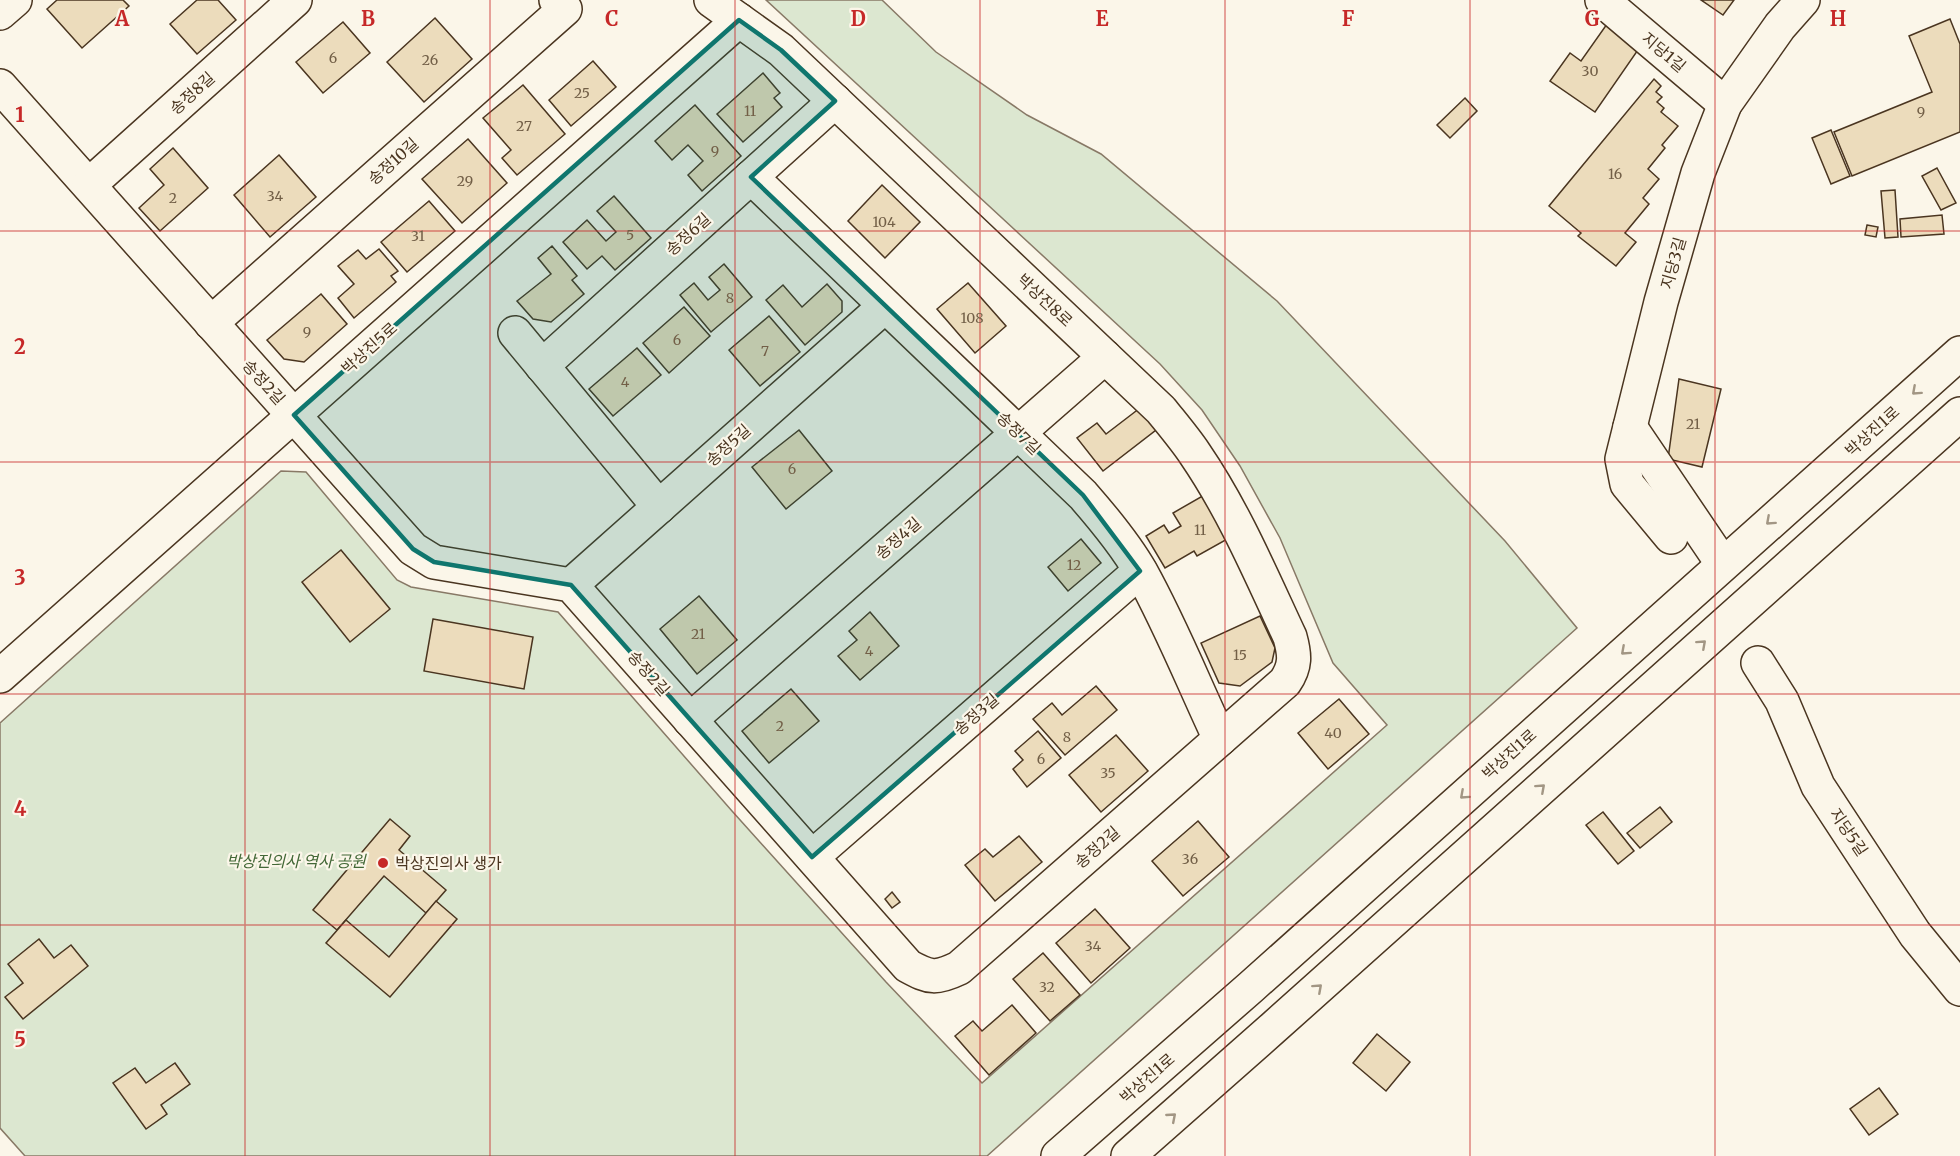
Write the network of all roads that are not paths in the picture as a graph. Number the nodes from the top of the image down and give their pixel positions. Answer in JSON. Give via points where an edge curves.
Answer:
{"nodes":[{"id":1,"x":15,"y":0,"type":"edge"},
{"id":2,"x":295,"y":0,"type":"edge"},
{"id":3,"x":555,"y":0,"type":"edge"},
{"id":4,"x":711,"y":0,"type":"edge"},
{"id":5,"x":1602,"y":0,"type":"edge"},
{"id":6,"x":1803,"y":0,"type":"edge"},
{"id":7,"x":0,"y":13,"type":"edge"},
{"id":8,"x":739,"y":20,"type":"junction"},
{"id":9,"x":0,"y":86,"type":"edge"},
{"id":10,"x":835,"y":101,"type":"junction"},
{"id":11,"x":1725,"y":104,"type":"junction"},
{"id":12,"x":751,"y":177,"type":"junction"},
{"id":13,"x":88,"y":185,"type":"junction"},
{"id":14,"x":885,"y":306,"type":"junction"},
{"id":15,"x":211,"y":323,"type":"junction"},
{"id":16,"x":515,"y":333,"type":"dead end"},
{"id":17,"x":1960,"y":352,"type":"edge"},
{"id":18,"x":1105,"y":357,"type":"junction"},
{"id":19,"x":542,"y":366,"type":"junction"},
{"id":20,"x":1960,"y":414,"type":"edge"},
{"id":21,"x":294,"y":415,"type":"junction"},
{"id":22,"x":1630,"y":427,"type":"junction"},
{"id":23,"x":1018,"y":432,"type":"junction"},
{"id":24,"x":659,"y":507,"type":"junction"},
{"id":25,"x":1671,"y":537,"type":"dead end"},
{"id":26,"x":1722,"y":563,"type":"junction"},
{"id":27,"x":1140,"y":571,"type":"junction"},
{"id":28,"x":571,"y":585,"type":"junction"},
{"id":29,"x":1758,"y":663,"type":"dead end"},
{"id":30,"x":1295,"y":664,"type":"joint"},
{"id":31,"x":0,"y":676,"type":"edge"},
{"id":32,"x":690,"y":720,"type":"junction"},
{"id":33,"x":1220,"y":739,"type":"junction"},
{"id":34,"x":812,"y":857,"type":"junction"},
{"id":35,"x":1960,"y":989,"type":"edge"},
{"id":36,"x":1058,"y":1156,"type":"edge"},
{"id":37,"x":1128,"y":1156,"type":"edge"}],
"edges":[{"from":1,"to":7,"type":"street"},
{"from":2,"to":13,"type":"street","name":"송정8길"},
{"from":3,"to":15,"type":"street","name":"송정10길","via":[[565,9]]},
{"from":4,"to":8,"type":"street","name":"박상진8로"},
{"from":5,"to":11,"type":"street","name":"지당1길"},
{"from":6,"to":11,"type":"street","name":"지당3길"},
{"from":8,"to":10,"type":"street","name":"박상진8로","via":[[780,50]]},
{"from":8,"to":21,"type":"street","name":"박상진5로"},
{"from":9,"to":13,"type":"street","name":"송정2길"},
{"from":10,"to":12,"type":"street","name":"송정6길"},
{"from":10,"to":18,"type":"street","name":"박상진8로"},
{"from":11,"to":22,"type":"street","name":"지당3길","via":[[1698,172]]},
{"from":12,"to":14,"type":"street","name":"송정7길"},
{"from":12,"to":19,"type":"street","name":"송정6길"},
{"from":13,"to":15,"type":"street","name":"송정2길"},
{"from":14,"to":23,"type":"street","name":"송정7길"},
{"from":14,"to":24,"type":"street","name":"송정5길"},
{"from":15,"to":21,"type":"street","name":"송정2길"},
{"from":16,"to":19,"type":"street"},
{"from":17,"to":26,"type":"street","name":"박상진1로","one_way":true},
{"from":18,"to":23,"type":"street","name":"송정4길"},
{"from":18,"to":30,"type":"street","name":"박상진8로","via":[[1161,410],[1211,479],[1290,637]]},
{"from":19,"to":24,"type":"street"},
{"from":37,"to":20,"type":"street","one_way":true},
{"from":21,"to":28,"type":"street","name":"송정2길","via":[[413,549],[434,562]]},
{"from":21,"to":31,"type":"street","name":"박상진5로"},
{"from":22,"to":25,"type":"street","name":"지당3길","via":[[1622,459],[1627,484]]},
{"from":22,"to":26,"type":"street"},
{"from":23,"to":27,"type":"street","name":"송정7길","via":[[1083,495],[1114,531]]},
{"from":23,"to":32,"type":"street","name":"송정4길"},
{"from":24,"to":28,"type":"street","name":"송정5길"},
{"from":26,"to":36,"type":"street","name":"박상진1로","one_way":true},
{"from":27,"to":33,"type":"street","name":"송정7길"},
{"from":27,"to":34,"type":"street","name":"송정3길"},
{"from":28,"to":32,"type":"street","name":"송정2길"},
{"from":29,"to":35,"type":"street","name":"지당5길","via":[[1782,701],[1818,786],[1915,934]]},
{"from":30,"to":33,"type":"street","name":"송정2길","via":[[1285,682]]},
{"from":32,"to":34,"type":"street","name":"송정2길"},
{"from":33,"to":34,"type":"street","name":"송정2길","via":[[959,968],[943,975],[925,975],[908,966]]}]}
